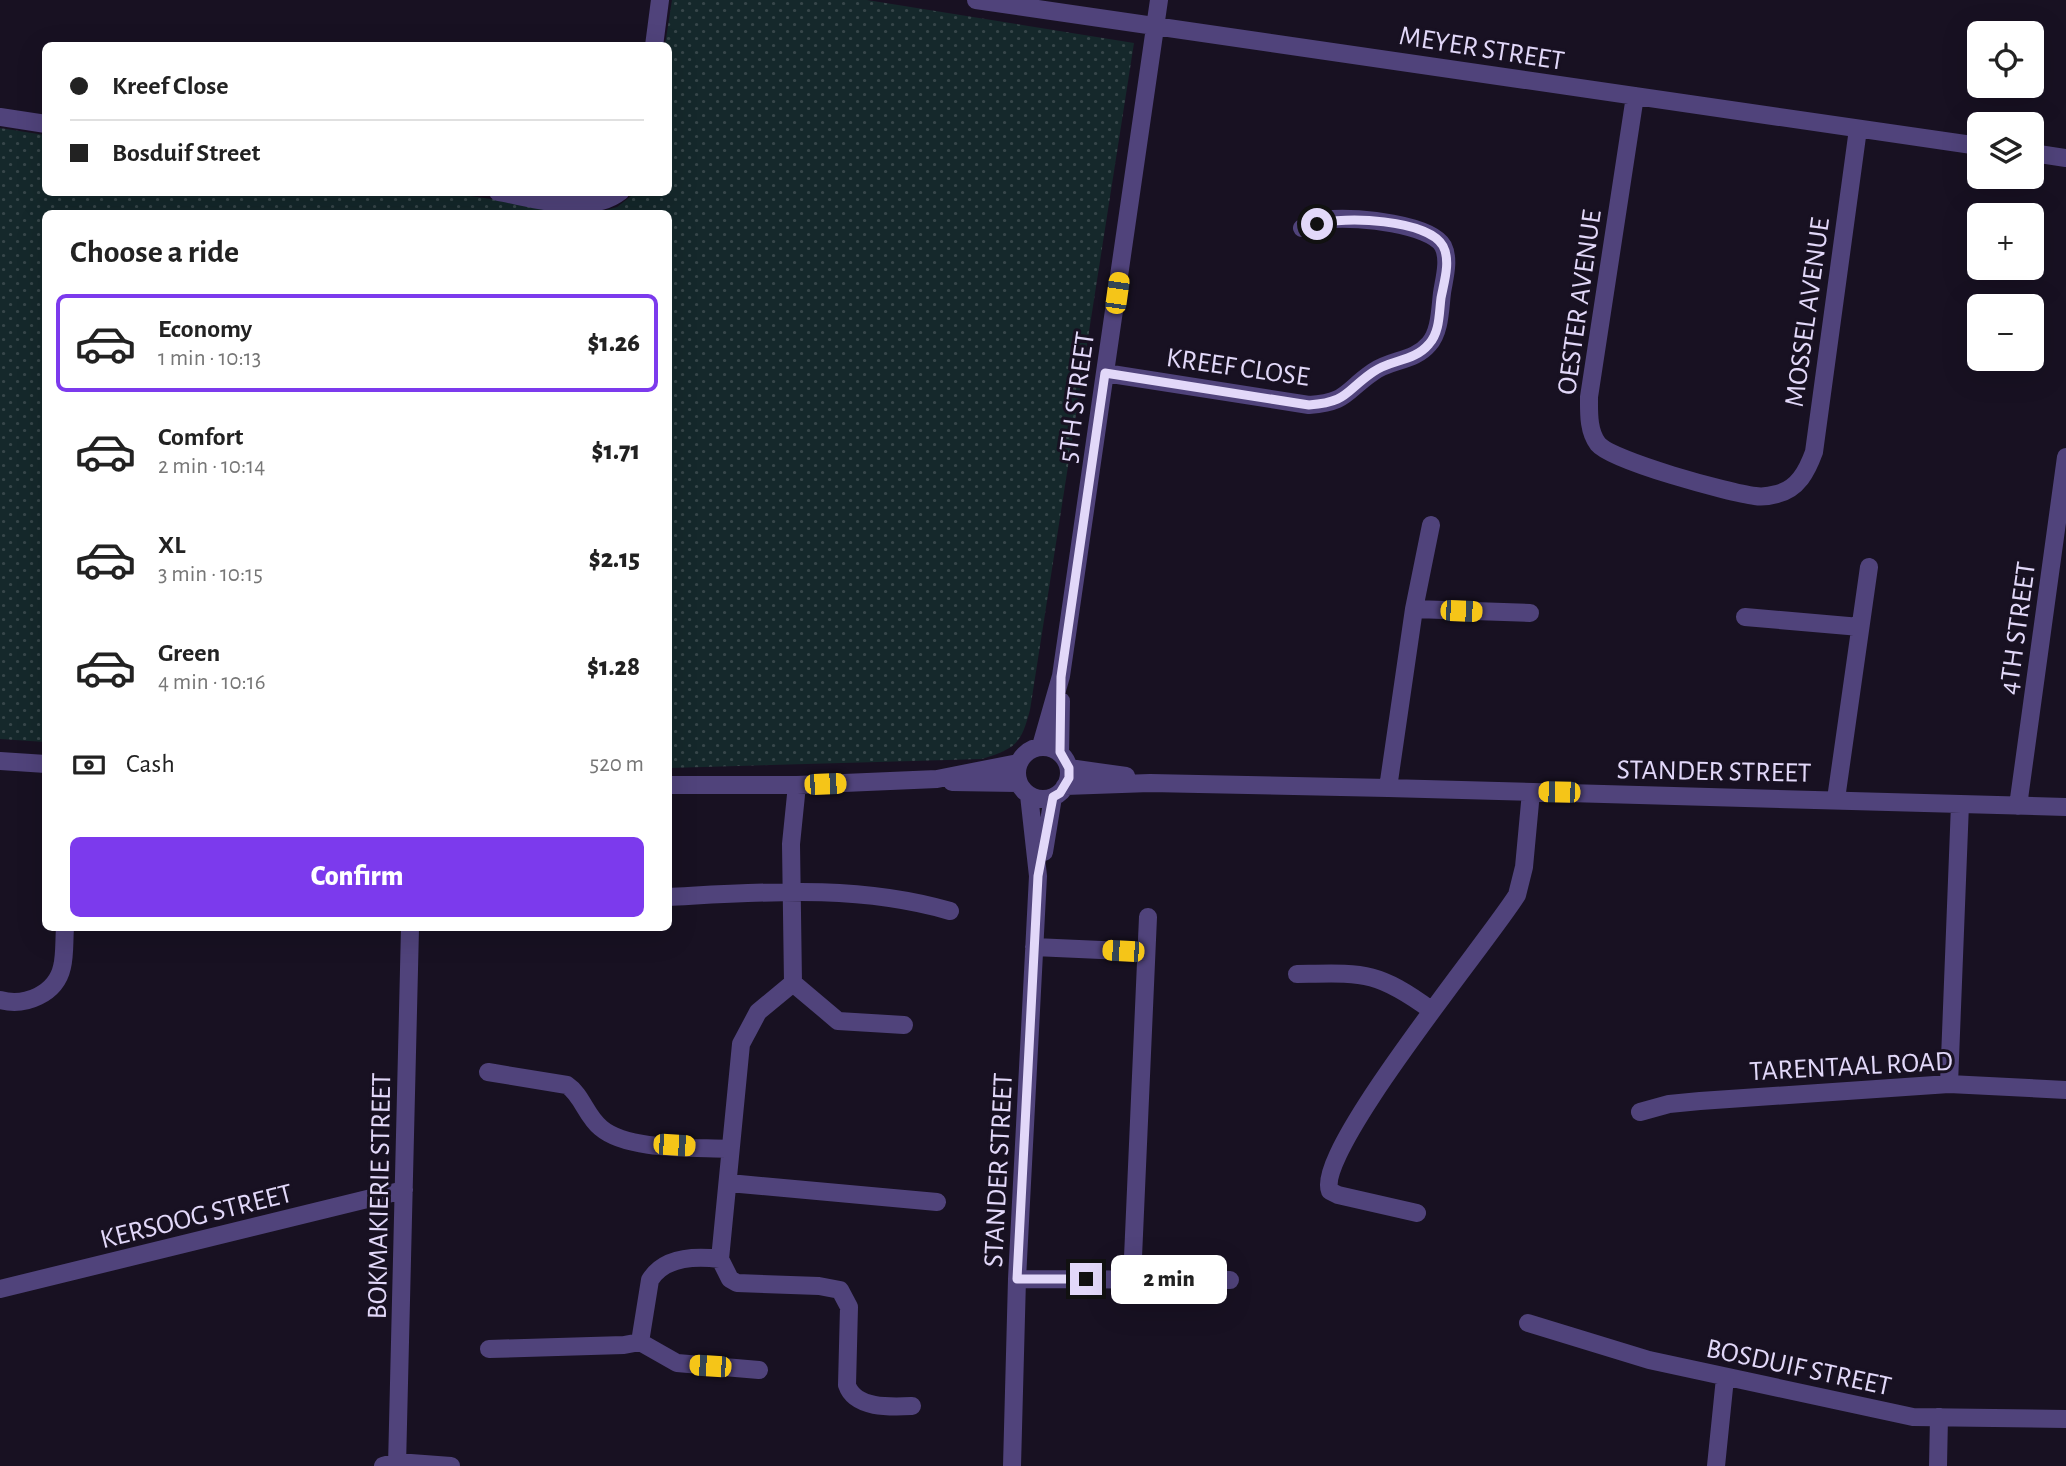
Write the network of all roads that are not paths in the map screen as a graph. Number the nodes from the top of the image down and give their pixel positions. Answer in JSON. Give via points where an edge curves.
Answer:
{"nodes":[{"id":1,"x":660,"y":0,"type":"edge"},
{"id":2,"x":976,"y":0,"type":"edge"},
{"id":3,"x":1159,"y":0,"type":"edge"},
{"id":4,"x":1156,"y":26,"type":"junction"},
{"id":5,"x":655,"y":42,"type":"edge"},
{"id":6,"x":1635,"y":96,"type":"junction"},
{"id":7,"x":0,"y":117,"type":"edge"},
{"id":8,"x":42,"y":123,"type":"edge"},
{"id":9,"x":1858,"y":129,"type":"junction"},
{"id":10,"x":1967,"y":144,"type":"edge"},
{"id":11,"x":2044,"y":155,"type":"edge"},
{"id":12,"x":2066,"y":158,"type":"edge"},
{"id":13,"x":523,"y":196,"type":"edge"},
{"id":14,"x":611,"y":196,"type":"edge"},
{"id":15,"x":1302,"y":228,"type":"dead end"},
{"id":16,"x":1105,"y":373,"type":"junction"},
{"id":17,"x":2066,"y":457,"type":"edge"},
{"id":18,"x":1785,"y":492,"type":"joint"},
{"id":19,"x":1431,"y":524,"type":"dead end"},
{"id":20,"x":2061,"y":531,"type":"edge"},
{"id":21,"x":1869,"y":567,"type":"dead end"},
{"id":22,"x":1414,"y":609,"type":"junction"},
{"id":23,"x":1530,"y":613,"type":"dead end"},
{"id":24,"x":1745,"y":617,"type":"dead end"},
{"id":25,"x":1860,"y":627,"type":"junction"},
{"id":26,"x":1061,"y":677,"type":"junction"},
{"id":27,"x":1041,"y":746,"type":"junction"},
{"id":28,"x":1060,"y":752,"type":"junction"},
{"id":29,"x":0,"y":761,"type":"edge"},
{"id":30,"x":1018,"y":763,"type":"junction"},
{"id":31,"x":42,"y":764,"type":"edge"},
{"id":32,"x":937,"y":779,"type":"junction"},
{"id":33,"x":1062,"y":784,"type":"junction"},
{"id":34,"x":672,"y":785,"type":"edge"},
{"id":35,"x":797,"y":785,"type":"junction"},
{"id":36,"x":1388,"y":788,"type":"junction"},
{"id":37,"x":1024,"y":789,"type":"junction"},
{"id":38,"x":1531,"y":792,"type":"junction"},
{"id":39,"x":1836,"y":799,"type":"junction"},
{"id":40,"x":1960,"y":804,"type":"junction"},
{"id":41,"x":2018,"y":806,"type":"junction"},
{"id":42,"x":2066,"y":807,"type":"edge"},
{"id":43,"x":1038,"y":876,"type":"junction"},
{"id":44,"x":794,"y":890,"type":"junction"},
{"id":45,"x":672,"y":897,"type":"edge"},
{"id":46,"x":950,"y":911,"type":"dead end"},
{"id":47,"x":1148,"y":917,"type":"dead end"},
{"id":48,"x":65,"y":931,"type":"edge"},
{"id":49,"x":410,"y":931,"type":"edge"},
{"id":50,"x":1034,"y":947,"type":"junction"},
{"id":51,"x":1146,"y":952,"type":"junction"},
{"id":52,"x":1297,"y":974,"type":"dead end"},
{"id":53,"x":793,"y":983,"type":"junction"},
{"id":54,"x":0,"y":1000,"type":"edge"},
{"id":55,"x":1432,"y":1010,"type":"junction"},
{"id":56,"x":904,"y":1025,"type":"dead end"},
{"id":57,"x":488,"y":1072,"type":"dead end"},
{"id":58,"x":1949,"y":1084,"type":"junction"},
{"id":59,"x":2066,"y":1090,"type":"edge"},
{"id":60,"x":1640,"y":1112,"type":"dead end"},
{"id":61,"x":730,"y":1149,"type":"junction"},
{"id":62,"x":729,"y":1183,"type":"junction"},
{"id":63,"x":404,"y":1190,"type":"junction"},
{"id":64,"x":937,"y":1202,"type":"dead end"},
{"id":65,"x":1417,"y":1213,"type":"dead end"},
{"id":66,"x":720,"y":1259,"type":"junction"},
{"id":67,"x":1017,"y":1279,"type":"junction"},
{"id":68,"x":1132,"y":1280,"type":"junction"},
{"id":69,"x":1230,"y":1280,"type":"dead end"},
{"id":70,"x":0,"y":1289,"type":"edge"},
{"id":71,"x":1528,"y":1323,"type":"dead end"},
{"id":72,"x":640,"y":1342,"type":"junction"},
{"id":73,"x":489,"y":1349,"type":"dead end"},
{"id":74,"x":759,"y":1370,"type":"dead end"},
{"id":75,"x":1725,"y":1378,"type":"junction"},
{"id":76,"x":912,"y":1406,"type":"dead end"},
{"id":77,"x":1939,"y":1417,"type":"junction"},
{"id":78,"x":2066,"y":1419,"type":"edge"},
{"id":79,"x":393,"y":1465,"type":"edge"},
{"id":80,"x":451,"y":1466,"type":"edge"},
{"id":81,"x":1012,"y":1466,"type":"edge"},
{"id":82,"x":1716,"y":1466,"type":"edge"},
{"id":83,"x":1938,"y":1466,"type":"edge"}],
"edges":[{"from":1,"to":5,"type":"street"},
{"from":2,"to":4,"type":"street","name":"MEYER STREET"},
{"from":3,"to":4,"type":"street","name":"5TH STREET"},
{"from":4,"to":6,"type":"street","name":"MEYER STREET"},
{"from":4,"to":16,"type":"street","name":"5TH STREET"},
{"from":6,"to":9,"type":"street","name":"MEYER STREET"},
{"from":6,"to":18,"type":"street","name":"OESTER AVENUE","via":[[1589,397],[1592,429],[1599,444],[1630,462],[1756,496]]},
{"from":7,"to":8,"type":"street"},
{"from":9,"to":10,"type":"street","name":"MEYER STREET"},
{"from":9,"to":18,"type":"street","name":"MOSSEL AVENUE","via":[[1814,452],[1806,473]]},
{"from":11,"to":12,"type":"street"},
{"from":13,"to":14,"type":"street","via":[[568,203],[594,203]]},
{"from":15,"to":16,"type":"street","name":"KREEF CLOSE","via":[[1332,219],[1361,219],[1437,237],[1447,261],[1432,341],[1409,359],[1373,372],[1333,403],[1309,405]]},
{"from":16,"to":26,"type":"street","name":"5TH STREET"},
{"from":17,"to":20,"type":"street","name":"4TH STREET"},
{"from":19,"to":22,"type":"street"},
{"from":20,"to":41,"type":"street","name":"4TH STREET"},
{"from":21,"to":25,"type":"street"},
{"from":22,"to":23,"type":"street"},
{"from":22,"to":36,"type":"street"},
{"from":24,"to":25,"type":"street"},
{"from":25,"to":39,"type":"street"},
{"from":26,"to":27,"type":"street","name":"5TH STREET"},
{"from":26,"to":28,"type":"street","name":"5TH STREET"},
{"from":27,"to":28,"type":"street"},
{"from":27,"to":30,"type":"street","via":[[1031,749]]},
{"from":28,"to":33,"type":"street"},
{"from":29,"to":31,"type":"street"},
{"from":30,"to":32,"type":"street"},
{"from":30,"to":37,"type":"street"},
{"from":32,"to":35,"type":"street"},
{"from":32,"to":37,"type":"street"},
{"from":33,"to":36,"type":"street","name":"STANDER STREET"},
{"from":33,"to":37,"type":"street","via":[[1037,798]]},
{"from":33,"to":43,"type":"street","name":"STANDER STREET"},
{"from":34,"to":35,"type":"street"},
{"from":35,"to":44,"type":"street","via":[[791,844]]},
{"from":36,"to":38,"type":"street","name":"STANDER STREET"},
{"from":37,"to":43,"type":"street","name":"STANDER STREET"},
{"from":38,"to":39,"type":"street","name":"STANDER STREET"},
{"from":38,"to":55,"type":"street","via":[[1517,895]]},
{"from":39,"to":40,"type":"street","name":"STANDER STREET"},
{"from":40,"to":41,"type":"street","name":"STANDER STREET"},
{"from":40,"to":58,"type":"street"},
{"from":41,"to":42,"type":"street","name":"STANDER STREET"},
{"from":43,"to":50,"type":"street","name":"STANDER STREET"},
{"from":44,"to":45,"type":"street"},
{"from":44,"to":46,"type":"street","via":[[908,899]]},
{"from":44,"to":53,"type":"street"},
{"from":47,"to":51,"type":"street"},
{"from":48,"to":54,"type":"street","via":[[62,968],[49,990],[24,1002]]},
{"from":49,"to":63,"type":"street","name":"BOKMAKIERIE STREET"},
{"from":50,"to":51,"type":"street"},
{"from":50,"to":67,"type":"street","name":"STANDER STREET"},
{"from":51,"to":68,"type":"street"},
{"from":52,"to":55,"type":"street","via":[[1375,976]]},
{"from":53,"to":56,"type":"street","via":[[838,1021]]},
{"from":53,"to":61,"type":"street","via":[[758,1012],[743,1037]]},
{"from":55,"to":65,"type":"street","via":[[1348,1136],[1327,1181],[1330,1191],[1338,1195]]},
{"from":57,"to":61,"type":"street","via":[[569,1086],[591,1118],[618,1138]]},
{"from":58,"to":59,"type":"street","name":"TARENTAAL ROAD"},
{"from":58,"to":60,"type":"street","name":"TARENTAAL ROAD","via":[[1700,1101]]},
{"from":61,"to":62,"type":"street"},
{"from":62,"to":64,"type":"street"},
{"from":62,"to":66,"type":"street"},
{"from":63,"to":70,"type":"street","name":"KERSOOG STREET"},
{"from":63,"to":79,"type":"street","name":"BOKMAKIERIE STREET"},
{"from":66,"to":72,"type":"street","via":[[678,1260],[654,1273]]},
{"from":66,"to":76,"type":"street","via":[[737,1283],[840,1290],[849,1307],[849,1391],[859,1401]]},
{"from":67,"to":68,"type":"street"},
{"from":67,"to":81,"type":"street","name":"STANDER STREET"},
{"from":68,"to":69,"type":"street"},
{"from":71,"to":75,"type":"street","name":"BOSDUIF STREET"},
{"from":72,"to":73,"type":"street"},
{"from":72,"to":74,"type":"street","via":[[677,1363]]},
{"from":75,"to":77,"type":"street","name":"BOSDUIF STREET","via":[[1913,1416]]},
{"from":75,"to":82,"type":"street"},
{"from":77,"to":78,"type":"street","name":"BOSDUIF STREET"},
{"from":77,"to":83,"type":"street"},
{"from":79,"to":80,"type":"street"}]}
